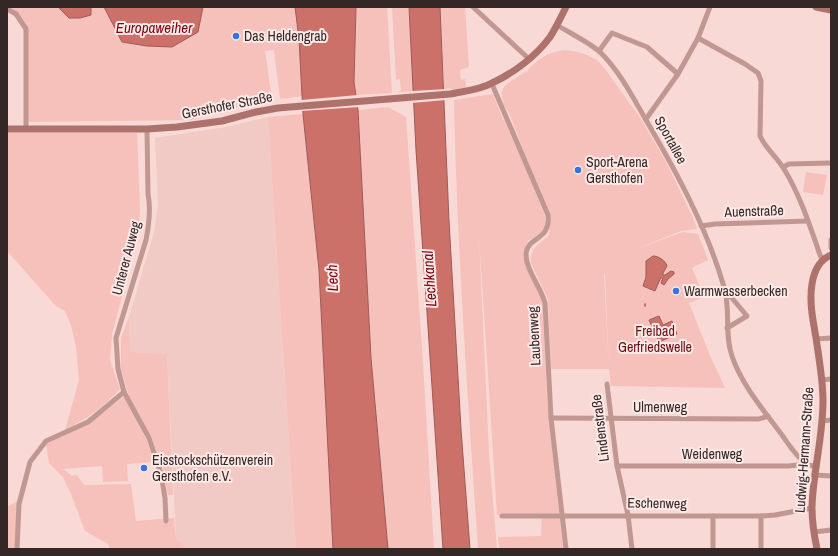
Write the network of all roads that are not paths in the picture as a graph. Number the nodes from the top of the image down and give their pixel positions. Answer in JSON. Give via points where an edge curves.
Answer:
{"nodes":[{"id":1,"x":473,"y":7,"type":"edge"},
{"id":2,"x":566,"y":7,"type":"edge"},
{"id":3,"x":710,"y":7,"type":"edge"},
{"id":4,"x":816,"y":7,"type":"edge"},
{"id":5,"x":7,"y":9,"type":"edge"},
{"id":6,"x":831,"y":10,"type":"edge"},
{"id":7,"x":557,"y":25,"type":"junction"},
{"id":8,"x":698,"y":38,"type":"junction"},
{"id":9,"x":599,"y":51,"type":"junction"},
{"id":10,"x":529,"y":59,"type":"junction"},
{"id":11,"x":678,"y":74,"type":"junction"},
{"id":12,"x":492,"y":84,"type":"junction"},
{"id":13,"x":646,"y":119,"type":"junction"},
{"id":14,"x":7,"y":129,"type":"edge"},
{"id":15,"x":26,"y":129,"type":"junction"},
{"id":16,"x":148,"y":129,"type":"junction"},
{"id":17,"x":831,"y":163,"type":"edge"},
{"id":18,"x":783,"y":167,"type":"junction"},
{"id":19,"x":808,"y":221,"type":"junction"},
{"id":20,"x":702,"y":226,"type":"junction"},
{"id":21,"x":831,"y":255,"type":"edge"},
{"id":22,"x":823,"y":260,"type":"junction"},
{"id":23,"x":726,"y":294,"type":"junction"},
{"id":24,"x":727,"y":328,"type":"junction"},
{"id":25,"x":831,"y":338,"type":"edge"},
{"id":26,"x":816,"y":339,"type":"junction"},
{"id":27,"x":831,"y":379,"type":"edge"},
{"id":28,"x":822,"y":380,"type":"junction"},
{"id":29,"x":607,"y":384,"type":"dead end"},
{"id":30,"x":124,"y":392,"type":"junction"},
{"id":31,"x":768,"y":416,"type":"junction"},
{"id":32,"x":550,"y":418,"type":"junction"},
{"id":33,"x":610,"y":419,"type":"junction"},
{"id":34,"x":831,"y":420,"type":"edge"},
{"id":35,"x":822,"y":421,"type":"junction"},
{"id":36,"x":807,"y":464,"type":"junction"},
{"id":37,"x":617,"y":466,"type":"junction"},
{"id":38,"x":816,"y":467,"type":"junction"},
{"id":39,"x":815,"y":475,"type":"junction"},
{"id":40,"x":831,"y":476,"type":"edge"},
{"id":41,"x":812,"y":508,"type":"junction"},
{"id":42,"x":562,"y":515,"type":"junction"},
{"id":43,"x":628,"y":515,"type":"junction"},
{"id":44,"x":502,"y":516,"type":"dead end"},
{"id":45,"x":712,"y":516,"type":"junction"},
{"id":46,"x":761,"y":516,"type":"junction"},
{"id":47,"x":166,"y":521,"type":"dead end"},
{"id":48,"x":831,"y":530,"type":"edge"},
{"id":49,"x":814,"y":532,"type":"junction"},
{"id":50,"x":16,"y":549,"type":"edge"},
{"id":51,"x":566,"y":549,"type":"edge"},
{"id":52,"x":632,"y":549,"type":"edge"},
{"id":53,"x":713,"y":549,"type":"edge"},
{"id":54,"x":761,"y":549,"type":"edge"},
{"id":55,"x":817,"y":549,"type":"edge"}],
"edges":[{"from":1,"to":10,"type":"street"},
{"from":2,"to":7,"type":"main road","name":"Gersthofer Straße"},
{"from":3,"to":8,"type":"street"},
{"from":4,"to":6,"type":"main road"},
{"from":5,"to":15,"type":"street","via":[[16,14],[26,30]]},
{"from":7,"to":9,"type":"street","name":"Sportallee"},
{"from":7,"to":10,"type":"main road","name":"Gersthofer Straße"},
{"from":8,"to":11,"type":"street"},
{"from":8,"to":18,"type":"street","via":[[758,73],[761,81],[760,136]]},
{"from":9,"to":11,"type":"street","via":[[612,33],[647,47]]},
{"from":9,"to":13,"type":"street","name":"Sportallee","via":[[627,85]]},
{"from":10,"to":12,"type":"main road","name":"Gersthofer Straße"},
{"from":11,"to":13,"type":"street"},
{"from":12,"to":16,"type":"main road","name":"Gersthofer Straße","via":[[450,94],[285,107],[198,125]]},
{"from":12,"to":32,"type":"street","name":"Laubenweg","via":[[548,216],[547,229],[531,243],[526,255],[545,303]]},
{"from":13,"to":20,"type":"street","name":"Sportallee"},
{"from":14,"to":15,"type":"main road","name":"Gersthofer Straße"},
{"from":15,"to":16,"type":"main road","name":"Gersthofer Straße"},
{"from":16,"to":30,"type":"street","name":"Unterer Auweg","via":[[148,228],[116,338],[118,369]]},
{"from":17,"to":18,"type":"street","via":[[789,164]]},
{"from":18,"to":19,"type":"street"},
{"from":19,"to":20,"type":"street","name":"Auenstraße"},
{"from":19,"to":22,"type":"street"},
{"from":20,"to":23,"type":"street","name":"Sportallee"},
{"from":21,"to":22,"type":"main road"},
{"from":22,"to":26,"type":"main road","name":"Ludwig-Hermann-Straße","via":[[813,277],[810,297]]},
{"from":23,"to":24,"type":"street","name":"Sportallee"},
{"from":23,"to":24,"type":"street","name":"Sportallee","via":[[747,316]]},
{"from":24,"to":31,"type":"street","name":"Sportallee","via":[[732,357]]},
{"from":25,"to":26,"type":"street"},
{"from":26,"to":28,"type":"main road","name":"Ludwig-Hermann-Straße"},
{"from":27,"to":28,"type":"street"},
{"from":28,"to":35,"type":"main road","name":"Ludwig-Hermann-Straße"},
{"from":29,"to":33,"type":"street","name":"Lindenstraße"},
{"from":30,"to":47,"type":"street","name":"Unterer Auweg","via":[[149,438],[161,474]]},
{"from":30,"to":50,"type":"street","via":[[88,422],[46,441],[30,462],[19,504]]},
{"from":31,"to":33,"type":"street","name":"Ulmenweg","via":[[755,420]]},
{"from":31,"to":36,"type":"street","name":"Sportallee","via":[[800,459]]},
{"from":32,"to":33,"type":"street","name":"Ulmenweg"},
{"from":32,"to":42,"type":"street","name":"Laubenweg"},
{"from":33,"to":37,"type":"street","name":"Lindenstraße"},
{"from":34,"to":35,"type":"street"},
{"from":35,"to":38,"type":"main road","name":"Ludwig-Hermann-Straße"},
{"from":36,"to":37,"type":"street","name":"Weidenweg"},
{"from":36,"to":38,"type":"street","name":"Sportallee"},
{"from":37,"to":43,"type":"street","name":"Lindenstraße"},
{"from":38,"to":39,"type":"main road","name":"Ludwig-Hermann-Straße"},
{"from":39,"to":40,"type":"street"},
{"from":39,"to":41,"type":"main road","name":"Ludwig-Hermann-Straße"},
{"from":41,"to":46,"type":"street","name":"Eschenweg"},
{"from":41,"to":49,"type":"main road","name":"Ludwig-Hermann-Straße"},
{"from":42,"to":43,"type":"street","name":"Eschenweg"},
{"from":42,"to":44,"type":"street","name":"Eschenweg"},
{"from":42,"to":51,"type":"street","name":"Laubenweg"},
{"from":43,"to":45,"type":"street","name":"Eschenweg"},
{"from":43,"to":52,"type":"street","name":"Lindenstraße"},
{"from":45,"to":46,"type":"street","name":"Eschenweg"},
{"from":45,"to":53,"type":"street"},
{"from":46,"to":54,"type":"street"},
{"from":48,"to":49,"type":"street"},
{"from":49,"to":55,"type":"main road","name":"Ludwig-Hermann-Straße"}]}
